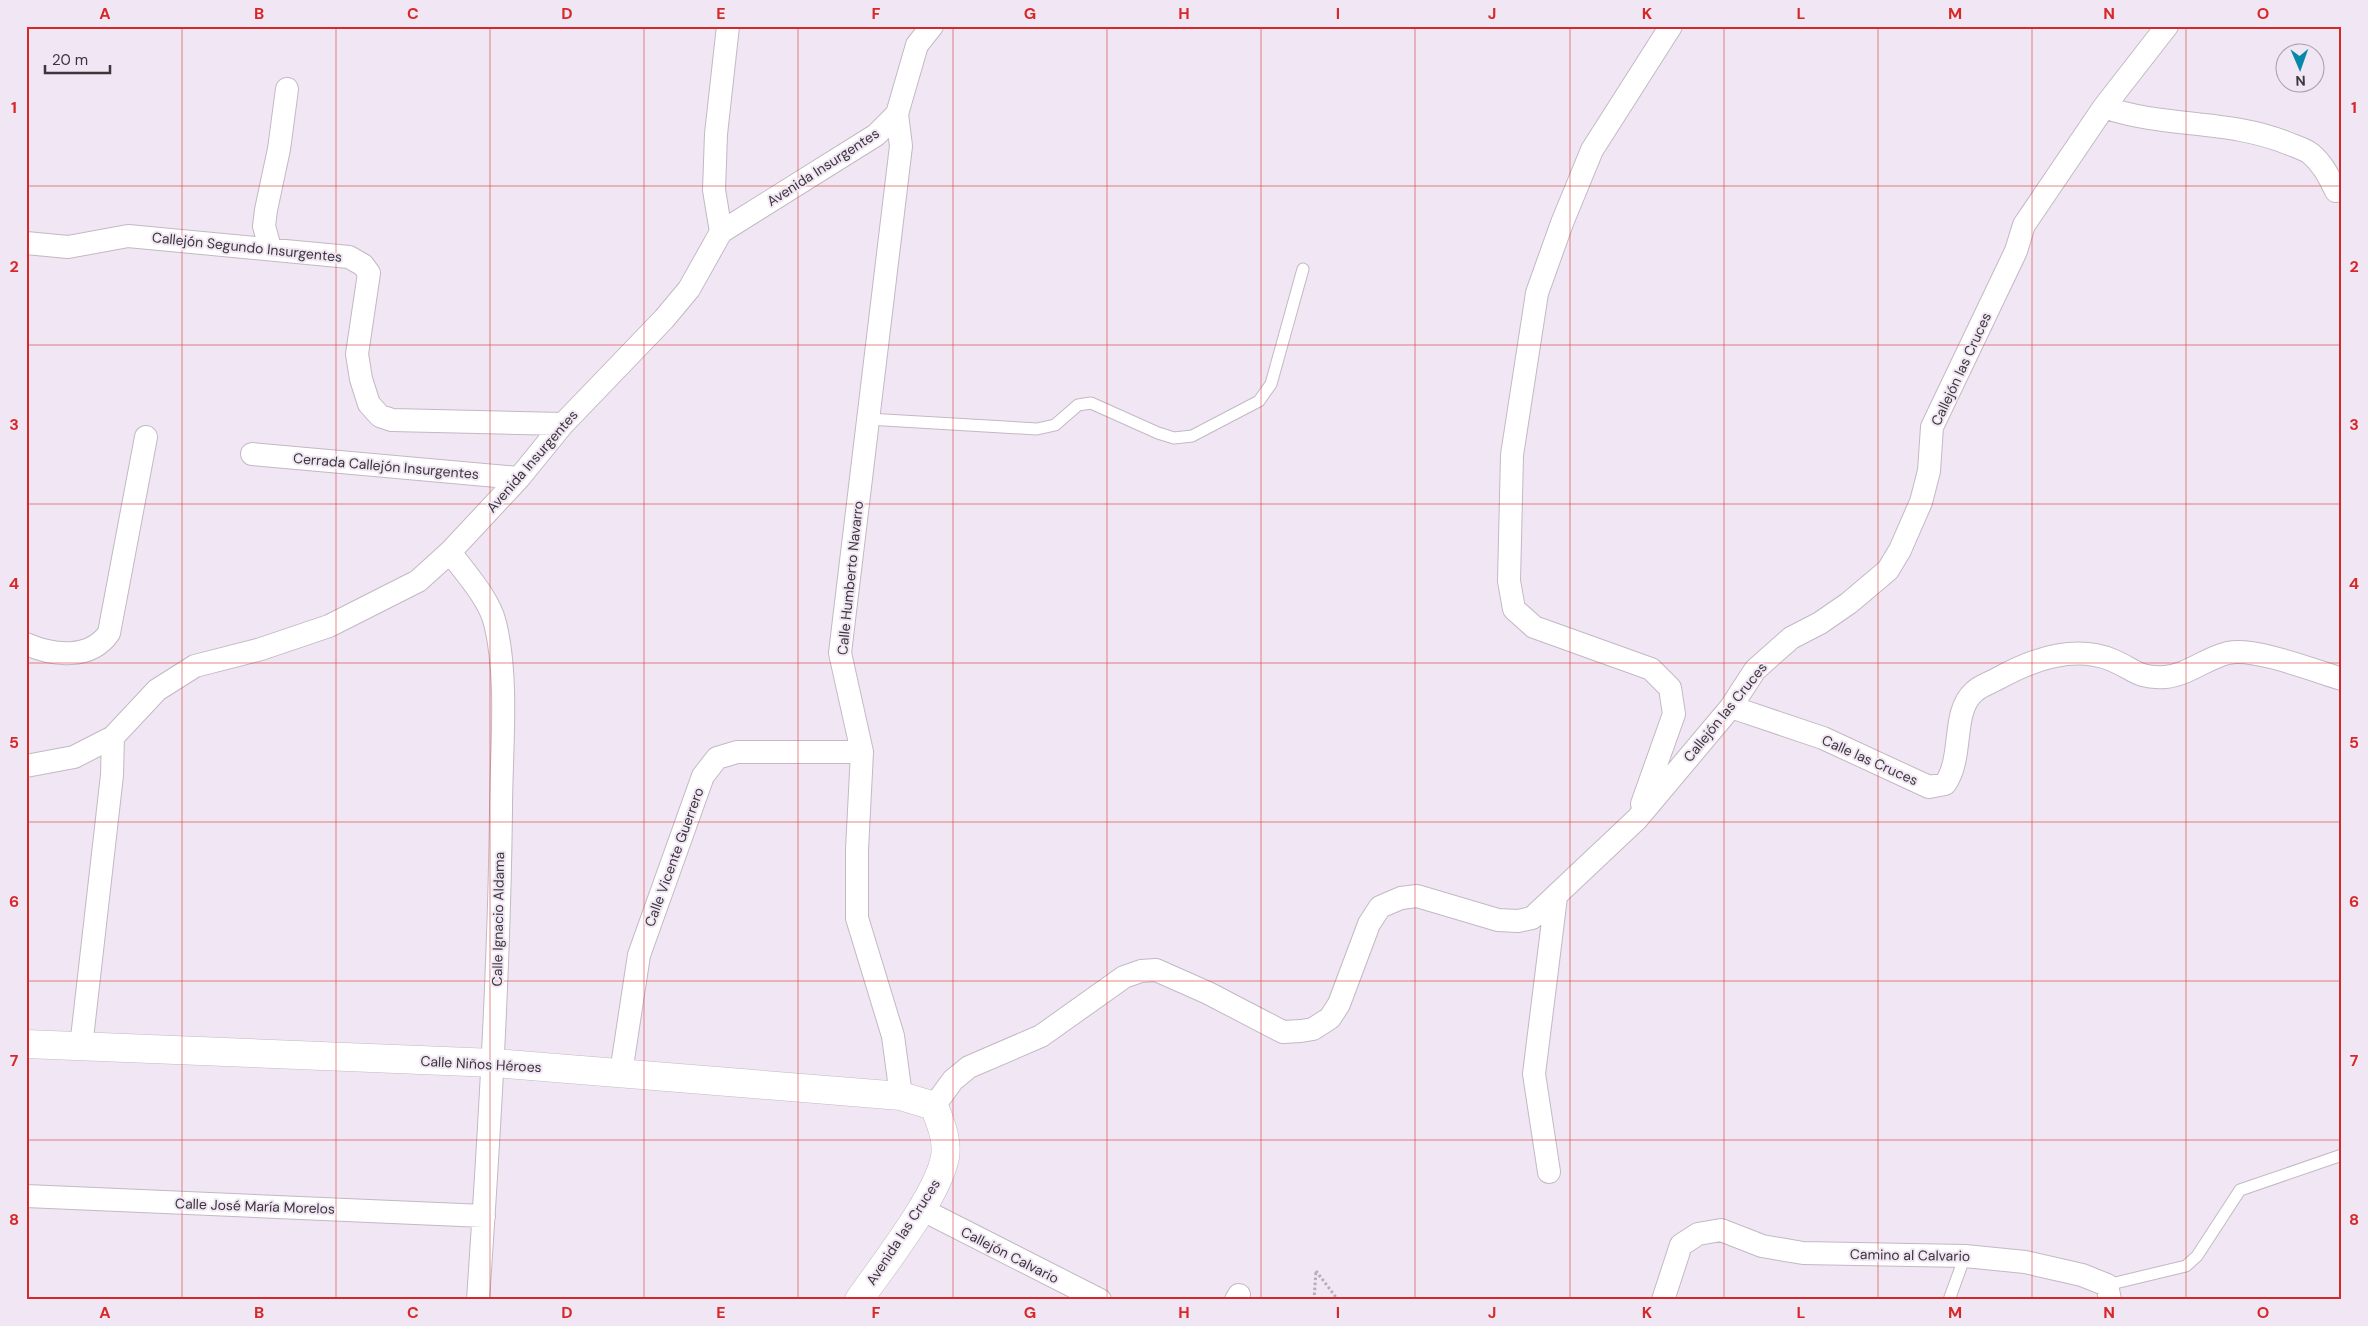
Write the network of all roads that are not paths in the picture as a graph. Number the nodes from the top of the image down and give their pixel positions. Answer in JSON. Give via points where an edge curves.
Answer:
{"nodes":[{"id":1,"x":728,"y":26,"type":"edge"},
{"id":2,"x":932,"y":26,"type":"edge"},
{"id":3,"x":1671,"y":26,"type":"edge"},
{"id":4,"x":2167,"y":26,"type":"edge"},
{"id":5,"x":286,"y":89,"type":"dead end"},
{"id":6,"x":2104,"y":107,"type":"junction"},
{"id":7,"x":897,"y":114,"type":"junction"},
{"id":8,"x":2336,"y":191,"type":"dead end"},
{"id":9,"x":721,"y":232,"type":"junction"},
{"id":10,"x":26,"y":243,"type":"edge"},
{"id":11,"x":270,"y":248,"type":"junction"},
{"id":12,"x":1304,"y":269,"type":"dead end"},
{"id":13,"x":868,"y":419,"type":"junction"},
{"id":14,"x":563,"y":424,"type":"junction"},
{"id":15,"x":146,"y":437,"type":"dead end"},
{"id":16,"x":252,"y":454,"type":"dead end"},
{"id":17,"x":519,"y":478,"type":"junction"},
{"id":18,"x":450,"y":552,"type":"junction"},
{"id":19,"x":26,"y":644,"type":"edge"},
{"id":20,"x":2342,"y":679,"type":"edge"},
{"id":21,"x":1731,"y":707,"type":"junction"},
{"id":22,"x":113,"y":736,"type":"junction"},
{"id":23,"x":862,"y":752,"type":"junction"},
{"id":24,"x":26,"y":766,"type":"edge"},
{"id":25,"x":1637,"y":819,"type":"junction"},
{"id":26,"x":1556,"y":897,"type":"junction"},
{"id":27,"x":26,"y":1044,"type":"edge"},
{"id":28,"x":81,"y":1046,"type":"junction"},
{"id":29,"x":494,"y":1063,"type":"junction"},
{"id":30,"x":621,"y":1073,"type":"junction"},
{"id":31,"x":901,"y":1096,"type":"junction"},
{"id":32,"x":934,"y":1106,"type":"junction"},
{"id":33,"x":2342,"y":1155,"type":"edge"},
{"id":34,"x":1549,"y":1172,"type":"dead end"},
{"id":35,"x":26,"y":1196,"type":"edge"},
{"id":36,"x":921,"y":1209,"type":"junction"},
{"id":37,"x":484,"y":1216,"type":"junction"},
{"id":38,"x":1965,"y":1256,"type":"junction"},
{"id":39,"x":2109,"y":1292,"type":"edge"},
{"id":40,"x":478,"y":1300,"type":"edge"},
{"id":41,"x":859,"y":1300,"type":"edge"},
{"id":42,"x":1100,"y":1300,"type":"edge"},
{"id":43,"x":1663,"y":1300,"type":"edge"},
{"id":44,"x":1949,"y":1300,"type":"edge"}],
"edges":[{"from":1,"to":9,"type":"street","via":[[716,134],[714,190]]},
{"from":2,"to":7,"type":"street","name":"Avenida Insurgentes","via":[[917,46]]},
{"from":3,"to":25,"type":"street","via":[[1592,150],[1562,223],[1537,293],[1512,455],[1509,581],[1514,610],[1534,627],[1651,669],[1670,688],[1674,714]]},
{"from":4,"to":6,"type":"street","name":"Callejón las Cruces"},
{"from":5,"to":11,"type":"street","via":[[279,149],[264,226]]},
{"from":6,"to":8,"type":"street","via":[[2129,116],[2238,128],[2279,140],[2309,152],[2325,168]]},
{"from":6,"to":21,"type":"street","name":"Callejón las Cruces","via":[[2024,225],[2016,251],[1932,427],[1929,471],[1921,502],[1888,570],[1849,603],[1791,638],[1755,670]]},
{"from":7,"to":9,"type":"street","name":"Avenida Insurgentes","via":[[876,135]]},
{"from":7,"to":13,"type":"street","name":"Calle Humberto Navarro","via":[[901,146]]},
{"from":9,"to":14,"type":"street","name":"Avenida Insurgentes","via":[[689,289]]},
{"from":10,"to":11,"type":"street","name":"Callejón Segundo Insurgentes","via":[[68,246],[128,236]]},
{"from":11,"to":14,"type":"street","name":"Callejón Segundo Insurgentes","via":[[349,257],[369,273],[357,354],[369,404],[380,416],[392,420]]},
{"from":12,"to":13,"type":"lane","via":[[1271,384],[1258,401],[1192,436],[1174,438],[1158,433],[1091,403],[1078,405],[1055,425],[1037,429]]},
{"from":13,"to":23,"type":"street","name":"Calle Humberto Navarro","via":[[840,653]]},
{"from":14,"to":17,"type":"street","name":"Avenida Insurgentes"},
{"from":15,"to":19,"type":"street","via":[[109,633],[95,648],[70,654]]},
{"from":16,"to":17,"type":"street","name":"Cerrada Callejón Insurgentes"},
{"from":17,"to":18,"type":"street","name":"Avenida Insurgentes"},
{"from":18,"to":22,"type":"street","name":"Avenida Insurgentes","via":[[418,581],[329,626],[261,649],[195,666],[157,690]]},
{"from":18,"to":29,"type":"street","name":"Calle Ignacio Aldama","via":[[484,600],[495,622],[502,673],[500,910]]},
{"from":20,"to":21,"type":"street","name":"Calle las Cruces","via":[[2253,653],[2228,653],[2187,672],[2166,677],[2142,676],[2112,660],[2088,654],[2063,653],[2021,666],[1973,692],[1962,714],[1953,773],[1945,784],[1929,787],[1823,738]]},
{"from":21,"to":25,"type":"street","name":"Callejón las Cruces"},
{"from":22,"to":24,"type":"street","name":"Avenida Insurgentes","via":[[74,757]]},
{"from":22,"to":28,"type":"street","via":[[112,775]]},
{"from":23,"to":30,"type":"street","name":"Calle Vicente Guerrero","via":[[737,752],[717,758],[703,776],[639,955]]},
{"from":23,"to":31,"type":"street","name":"Calle Humberto Navarro","via":[[857,918],[893,1036]]},
{"from":25,"to":26,"type":"street","name":"Callejón las Cruces"},
{"from":26,"to":32,"type":"street","name":"Callejón las Cruces","via":[[1532,918],[1518,921],[1498,920],[1417,896],[1380,906],[1369,924],[1339,1004],[1330,1018],[1313,1029],[1283,1032],[1156,970],[1141,971],[1124,977],[1041,1036],[969,1066],[952,1080]]},
{"from":26,"to":34,"type":"street","via":[[1534,1074]]},
{"from":27,"to":28,"type":"street","name":"Calle Niños Héroes"},
{"from":28,"to":29,"type":"street","name":"Calle Niños Héroes"},
{"from":29,"to":30,"type":"street","name":"Calle Niños Héroes"},
{"from":29,"to":37,"type":"street","name":"Calle Ignacio Aldama"},
{"from":30,"to":31,"type":"street","name":"Calle Niños Héroes"},
{"from":31,"to":32,"type":"street","name":"Calle Niños Héroes"},
{"from":32,"to":36,"type":"street","name":"Avenida las Cruces","via":[[944,1131],[946,1156],[939,1177]]},
{"from":33,"to":39,"type":"lane","via":[[2240,1190],[2197,1256],[2186,1266]]},
{"from":35,"to":37,"type":"street","name":"Calle José María Morelos"},
{"from":36,"to":41,"type":"street","name":"Avenida las Cruces"},
{"from":36,"to":42,"type":"street","name":"Callejón Calvario"},
{"from":37,"to":40,"type":"street","name":"Calle Ignacio Aldama"},
{"from":38,"to":39,"type":"street","name":"Camino al Calvario","via":[[2025,1262],[2082,1276]]},
{"from":38,"to":43,"type":"street","name":"Camino al Calvario","via":[[1803,1253],[1762,1246],[1721,1230],[1698,1234],[1681,1245]]},
{"from":38,"to":44,"type":"lane"}]}
